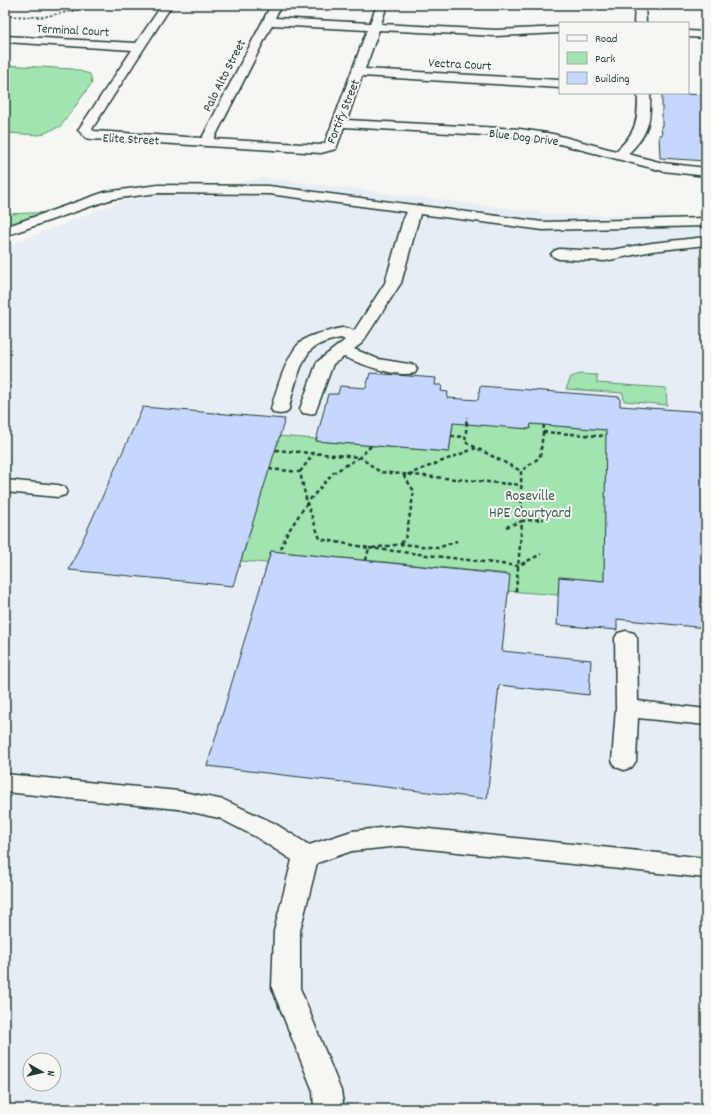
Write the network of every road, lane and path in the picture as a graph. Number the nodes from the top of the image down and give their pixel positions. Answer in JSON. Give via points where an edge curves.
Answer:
{"nodes":[{"id":1,"x":100,"y":5,"type":"edge"},
{"id":2,"x":167,"y":5,"type":"edge"},
{"id":3,"x":276,"y":5,"type":"edge"},
{"id":4,"x":382,"y":5,"type":"edge"},
{"id":5,"x":640,"y":5,"type":"edge"},
{"id":6,"x":5,"y":16,"type":"edge"},
{"id":7,"x":267,"y":21,"type":"junction"},
{"id":8,"x":640,"y":22,"type":"edge"},
{"id":9,"x":374,"y":27,"type":"junction"},
{"id":10,"x":559,"y":30,"type":"edge"},
{"id":11,"x":689,"y":34,"type":"edge"},
{"id":12,"x":706,"y":34,"type":"edge"},
{"id":13,"x":5,"y":39,"type":"edge"},
{"id":14,"x":140,"y":47,"type":"junction"},
{"id":15,"x":358,"y":72,"type":"junction"},
{"id":16,"x":559,"y":84,"type":"edge"},
{"id":17,"x":644,"y":94,"type":"edge"},
{"id":18,"x":339,"y":123,"type":"junction"},
{"id":19,"x":206,"y":142,"type":"junction"},
{"id":20,"x":618,"y":156,"type":"junction"},
{"id":21,"x":706,"y":172,"type":"edge"},
{"id":22,"x":415,"y":210,"type":"junction"},
{"id":23,"x":706,"y":222,"type":"edge"},
{"id":24,"x":5,"y":232,"type":"edge"},
{"id":25,"x":706,"y":241,"type":"edge"},
{"id":26,"x":559,"y":254,"type":"dead end"},
{"id":27,"x":356,"y":340,"type":"junction"},
{"id":28,"x":342,"y":350,"type":"junction"},
{"id":29,"x":409,"y":369,"type":"dead end"},
{"id":30,"x":280,"y":409,"type":"dead end"},
{"id":31,"x":309,"y":409,"type":"dead end"},
{"id":32,"x":467,"y":417,"type":"dead end"},
{"id":33,"x":544,"y":425,"type":"dead end"},
{"id":34,"x":543,"y":432,"type":"junction"},
{"id":35,"x":606,"y":434,"type":"dead end"},
{"id":36,"x":451,"y":436,"type":"dead end"},
{"id":37,"x":465,"y":437,"type":"junction"},
{"id":38,"x":372,"y":446,"type":"dead end"},
{"id":39,"x":476,"y":448,"type":"junction"},
{"id":40,"x":275,"y":450,"type":"dead end"},
{"id":41,"x":314,"y":453,"type":"junction"},
{"id":42,"x":360,"y":457,"type":"junction"},
{"id":43,"x":269,"y":469,"type":"dead end"},
{"id":44,"x":521,"y":471,"type":"junction"},
{"id":45,"x":300,"y":472,"type":"junction"},
{"id":46,"x":404,"y":476,"type":"junction"},
{"id":47,"x":521,"y":485,"type":"junction"},
{"id":48,"x":5,"y":486,"type":"edge"},
{"id":49,"x":58,"y":491,"type":"dead end"},
{"id":50,"x":307,"y":503,"type":"junction"},
{"id":51,"x":544,"y":519,"type":"dead end"},
{"id":52,"x":522,"y":521,"type":"junction"},
{"id":53,"x":506,"y":527,"type":"dead end"},
{"id":54,"x":457,"y":541,"type":"dead end"},
{"id":55,"x":401,"y":544,"type":"junction"},
{"id":56,"x":369,"y":548,"type":"junction"},
{"id":57,"x":280,"y":552,"type":"dead end"},
{"id":58,"x":541,"y":554,"type":"dead end"},
{"id":59,"x":366,"y":560,"type":"dead end"},
{"id":60,"x":518,"y":566,"type":"junction"},
{"id":61,"x":516,"y":591,"type":"dead end"},
{"id":62,"x":626,"y":638,"type":"dead end"},
{"id":63,"x":627,"y":708,"type":"junction"},
{"id":64,"x":706,"y":716,"type":"edge"},
{"id":65,"x":624,"y":761,"type":"dead end"},
{"id":66,"x":5,"y":783,"type":"edge"},
{"id":67,"x":306,"y":856,"type":"junction"},
{"id":68,"x":706,"y":868,"type":"edge"},
{"id":69,"x":328,"y":1109,"type":"edge"}],
"edges":[{"from":1,"to":6,"type":"path","via":[[43,17]]},
{"from":2,"to":14,"type":"street"},
{"from":3,"to":7,"type":"street","name":"Palo Alto Street"},
{"from":4,"to":9,"type":"street","name":"Fortify Street"},
{"from":5,"to":8,"type":"street"},
{"from":7,"to":9,"type":"street"},
{"from":7,"to":19,"type":"street","name":"Palo Alto Street"},
{"from":9,"to":10,"type":"street","via":[[503,33]]},
{"from":9,"to":15,"type":"street","name":"Fortify Street"},
{"from":11,"to":12,"type":"street"},
{"from":13,"to":14,"type":"street","name":"Terminal Court"},
{"from":14,"to":19,"type":"street","name":"Elite Street","via":[[85,130],[91,135]]},
{"from":15,"to":16,"type":"street","name":"Vectra Court"},
{"from":15,"to":18,"type":"street","name":"Fortify Street"},
{"from":17,"to":20,"type":"street","via":[[643,127],[635,141]]},
{"from":18,"to":19,"type":"street","name":"Fortify Street","via":[[331,146],[321,149]]},
{"from":18,"to":20,"type":"street","name":"Blue Dog Drive","via":[[520,133],[553,138]]},
{"from":20,"to":21,"type":"street","name":"Blue Dog Drive","via":[[663,167]]},
{"from":22,"to":23,"type":"street","via":[[543,226]]},
{"from":22,"to":24,"type":"street","via":[[269,190],[158,189],[110,195]]},
{"from":22,"to":27,"type":"street","via":[[393,283]]},
{"from":25,"to":26,"type":"street","via":[[605,256]]},
{"from":27,"to":28,"type":"street"},
{"from":27,"to":30,"type":"street","via":[[344,332],[323,337],[304,348],[282,397]]},
{"from":28,"to":29,"type":"street","via":[[374,363]]},
{"from":28,"to":31,"type":"street","via":[[325,362]]},
{"from":32,"to":37,"type":"path"},
{"from":33,"to":34,"type":"path"},
{"from":34,"to":35,"type":"path","via":[[600,436]]},
{"from":34,"to":44,"type":"path","via":[[540,457]]},
{"from":36,"to":37,"type":"path"},
{"from":37,"to":39,"type":"path","via":[[465,442]]},
{"from":38,"to":42,"type":"path"},
{"from":39,"to":44,"type":"path"},
{"from":39,"to":46,"type":"path"},
{"from":40,"to":41,"type":"path"},
{"from":41,"to":42,"type":"path"},
{"from":41,"to":45,"type":"path"},
{"from":42,"to":46,"type":"path","via":[[380,472]]},
{"from":42,"to":50,"type":"path","via":[[332,473]]},
{"from":43,"to":45,"type":"path"},
{"from":44,"to":47,"type":"path"},
{"from":45,"to":50,"type":"path"},
{"from":46,"to":47,"type":"path"},
{"from":46,"to":55,"type":"path","via":[[414,491],[406,536]]},
{"from":47,"to":52,"type":"path"},
{"from":48,"to":49,"type":"street"},
{"from":50,"to":56,"type":"path","via":[[320,539]]},
{"from":50,"to":57,"type":"path","via":[[286,535]]},
{"from":51,"to":52,"type":"path"},
{"from":52,"to":53,"type":"path"},
{"from":52,"to":60,"type":"path"},
{"from":54,"to":55,"type":"path","via":[[438,548]]},
{"from":55,"to":56,"type":"path"},
{"from":56,"to":59,"type":"path"},
{"from":56,"to":60,"type":"path"},
{"from":58,"to":60,"type":"path"},
{"from":60,"to":61,"type":"path"},
{"from":62,"to":63,"type":"street"},
{"from":63,"to":64,"type":"street"},
{"from":63,"to":65,"type":"street"},
{"from":66,"to":67,"type":"street","via":[[178,800],[224,810],[265,830]]},
{"from":67,"to":68,"type":"street","via":[[352,841],[400,836],[458,840]]},
{"from":67,"to":69,"type":"street","via":[[287,931],[286,988],[328,1091]]}]}
